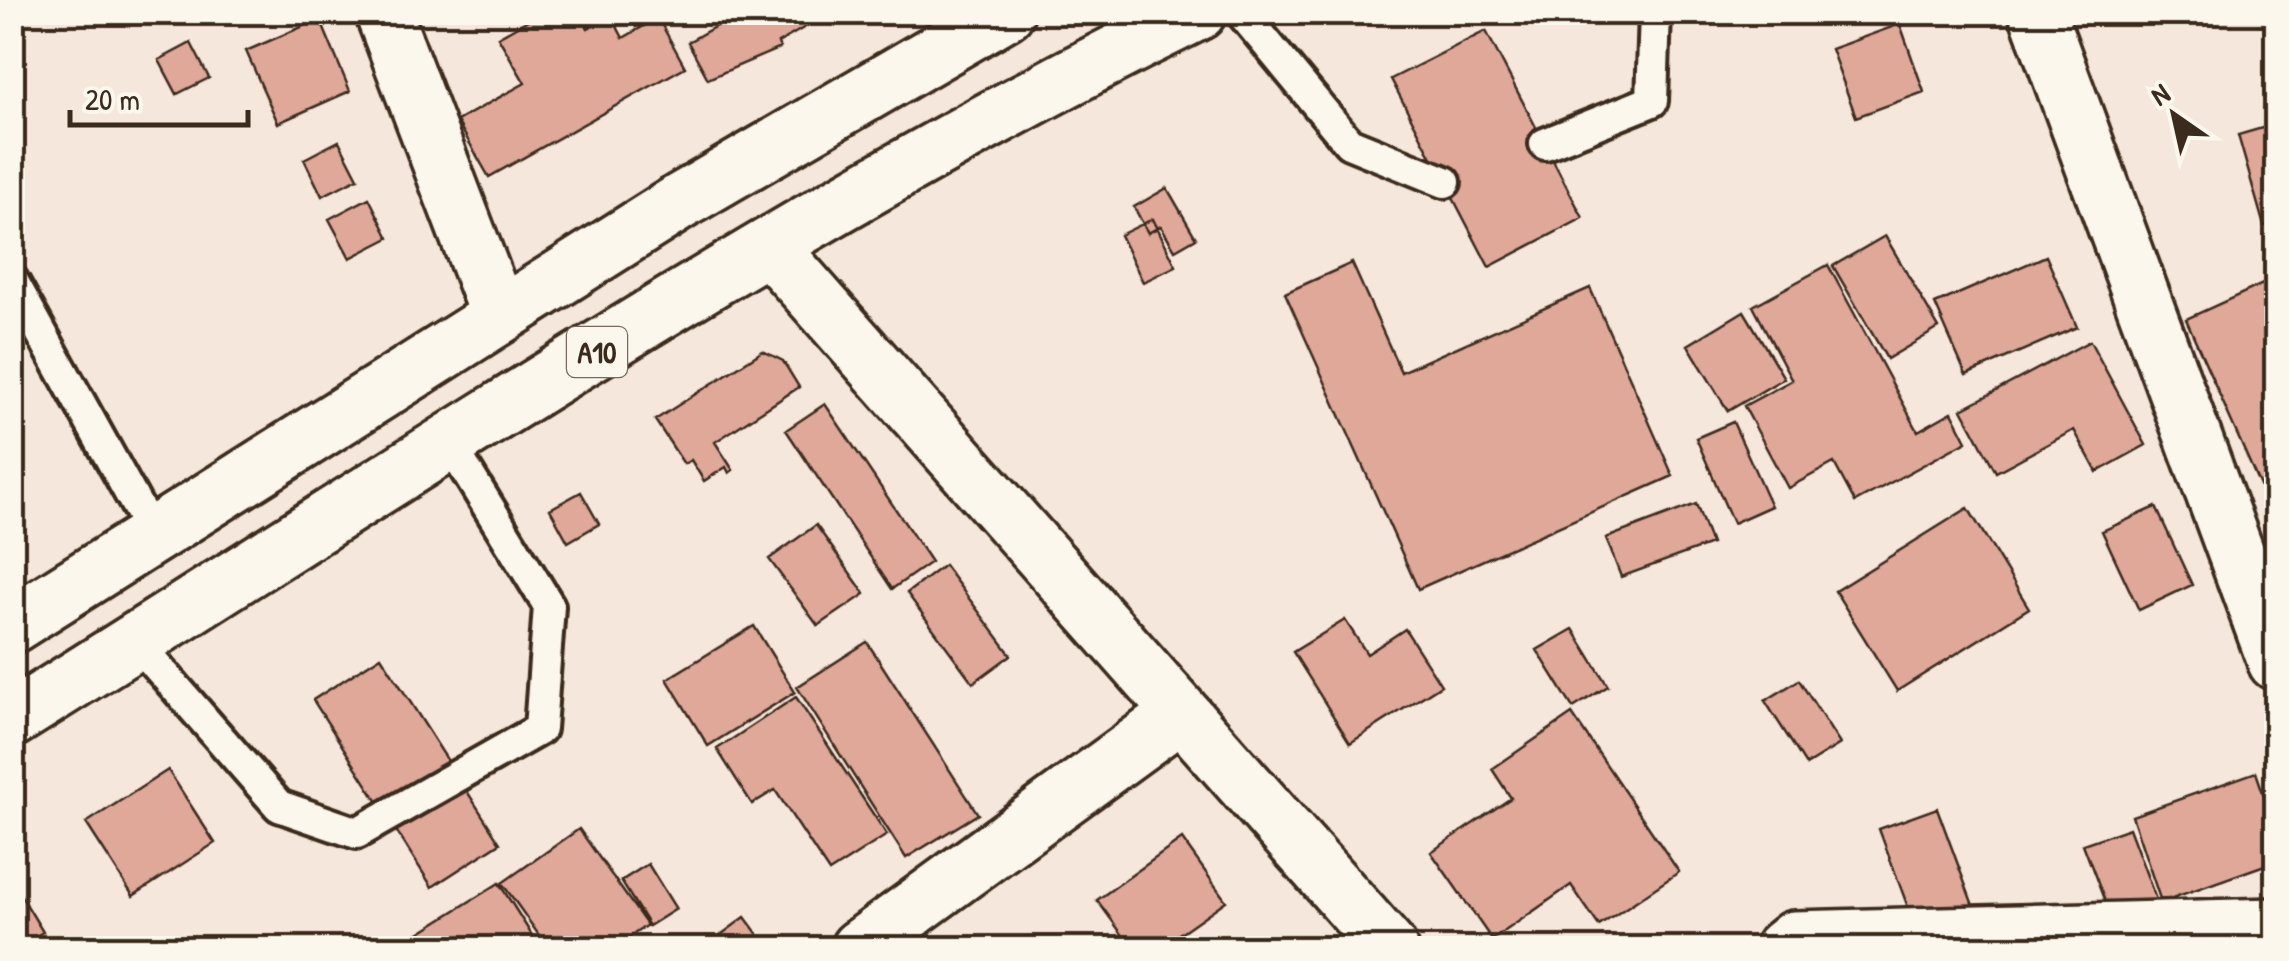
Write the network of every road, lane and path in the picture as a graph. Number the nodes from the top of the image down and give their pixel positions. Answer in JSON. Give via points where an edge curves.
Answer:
{"nodes":[{"id":1,"x":382,"y":12,"type":"edge"},
{"id":2,"x":1006,"y":12,"type":"edge"},
{"id":3,"x":1198,"y":12,"type":"edge"},
{"id":4,"x":1241,"y":12,"type":"edge"},
{"id":5,"x":1655,"y":12,"type":"edge"},
{"id":6,"x":2037,"y":12,"type":"edge"},
{"id":7,"x":1545,"y":144,"type":"dead end"},
{"id":8,"x":1444,"y":182,"type":"dead end"},
{"id":9,"x":769,"y":246,"type":"junction"},
{"id":10,"x":12,"y":280,"type":"edge"},
{"id":11,"x":498,"y":314,"type":"junction"},
{"id":12,"x":450,"y":444,"type":"junction"},
{"id":13,"x":153,"y":535,"type":"junction"},
{"id":14,"x":12,"y":625,"type":"edge"},
{"id":15,"x":136,"y":642,"type":"junction"},
{"id":16,"x":2276,"y":662,"type":"edge"},
{"id":17,"x":1181,"y":713,"type":"junction"},
{"id":18,"x":12,"y":719,"type":"edge"},
{"id":19,"x":2276,"y":926,"type":"edge"},
{"id":20,"x":859,"y":948,"type":"edge"},
{"id":21,"x":1390,"y":948,"type":"edge"},
{"id":22,"x":1783,"y":948,"type":"edge"}],
"edges":[{"from":1,"to":11,"type":"main road"},
{"from":2,"to":11,"type":"main road","number":"A10"},
{"from":3,"to":9,"type":"main road","number":"A10","via":[[1043,88]]},
{"from":4,"to":8,"type":"lane","via":[[1350,143]]},
{"from":5,"to":7,"type":"lane","via":[[1652,101]]},
{"from":6,"to":16,"type":"main road"},
{"from":9,"to":12,"type":"main road","number":"A10"},
{"from":9,"to":17,"type":"main road"},
{"from":10,"to":13,"type":"lane"},
{"from":11,"to":13,"type":"main road","number":"A10"},
{"from":12,"to":15,"type":"main road","number":"A10"},
{"from":12,"to":15,"type":"lane","via":[[549,606],[540,728],[357,833],[279,806]]},
{"from":13,"to":14,"type":"main road","number":"A10"},
{"from":15,"to":18,"type":"main road","number":"A10"},
{"from":17,"to":20,"type":"main road"},
{"from":17,"to":21,"type":"main road"},
{"from":19,"to":22,"type":"main road","via":[[1794,939]]}]}
